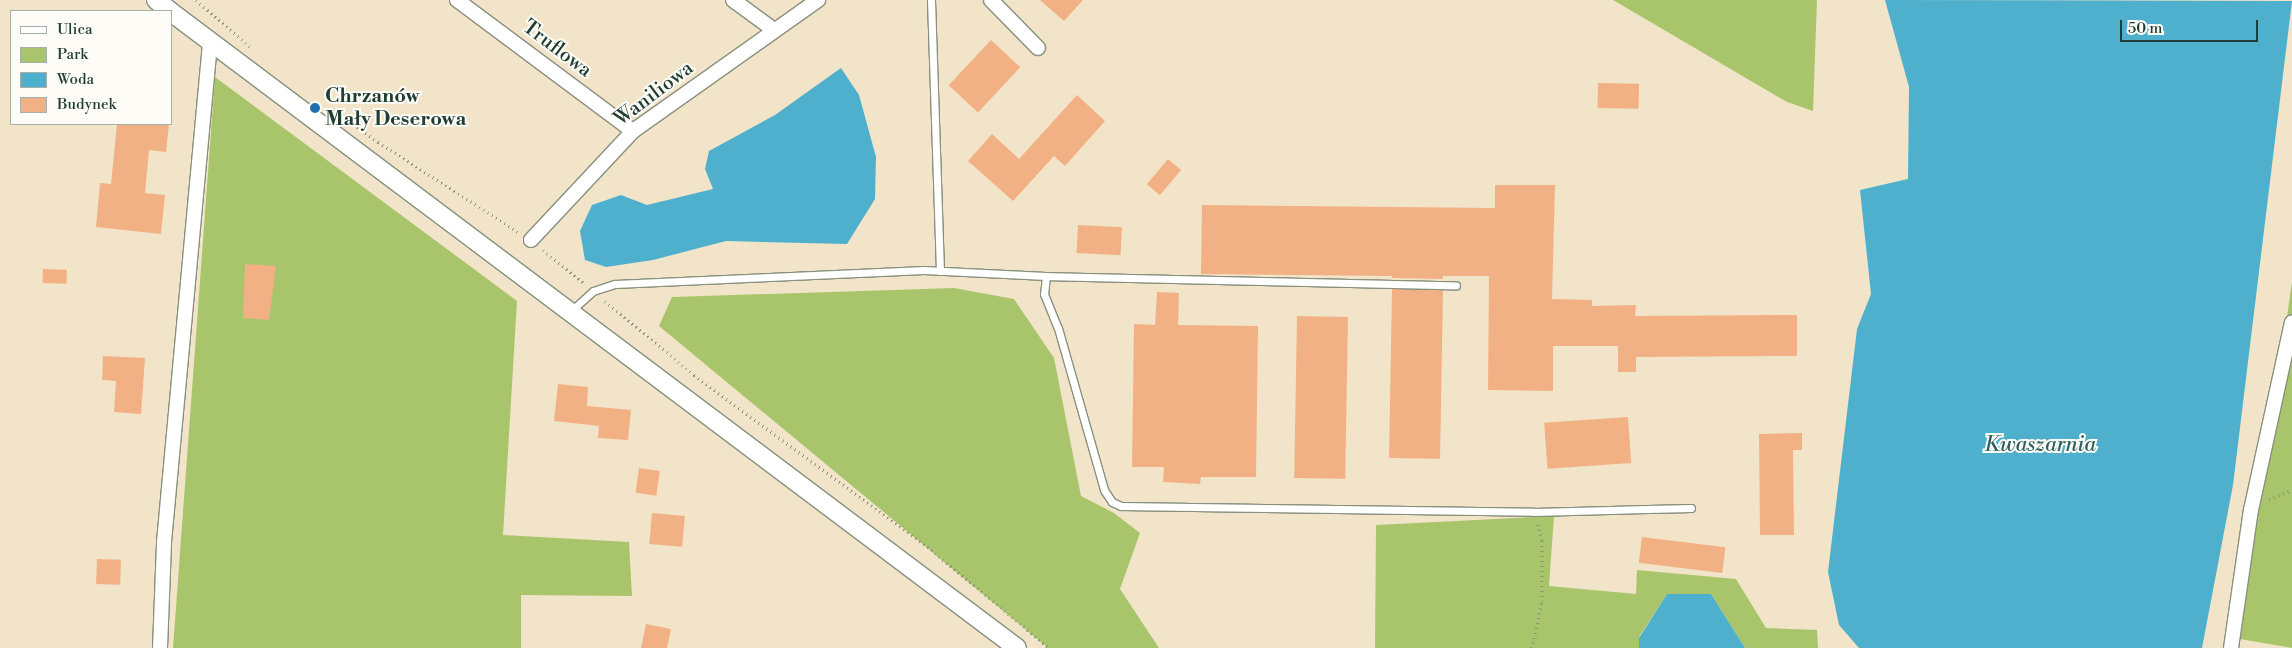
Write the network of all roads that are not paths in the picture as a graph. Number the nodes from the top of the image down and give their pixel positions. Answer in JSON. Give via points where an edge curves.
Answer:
{"nodes":[{"id":1,"x":156,"y":0,"type":"edge"},
{"id":2,"x":457,"y":0,"type":"edge"},
{"id":3,"x":733,"y":0,"type":"edge"},
{"id":4,"x":818,"y":0,"type":"edge"},
{"id":5,"x":931,"y":0,"type":"edge"},
{"id":6,"x":991,"y":0,"type":"edge"},
{"id":7,"x":168,"y":10,"type":"edge"},
{"id":8,"x":172,"y":13,"type":"edge"},
{"id":9,"x":774,"y":30,"type":"junction"},
{"id":10,"x":210,"y":43,"type":"junction"},
{"id":11,"x":1038,"y":48,"type":"dead end"},
{"id":12,"x":633,"y":131,"type":"junction"},
{"id":13,"x":531,"y":240,"type":"road end"},
{"id":14,"x":940,"y":271,"type":"junction"},
{"id":15,"x":1046,"y":276,"type":"junction"},
{"id":16,"x":1456,"y":285,"type":"dead end"},
{"id":17,"x":572,"y":310,"type":"junction"},
{"id":18,"x":2292,"y":322,"type":"edge"},
{"id":19,"x":1691,"y":508,"type":"dead end"},
{"id":20,"x":160,"y":648,"type":"edge"},
{"id":21,"x":1017,"y":648,"type":"edge"},
{"id":22,"x":2231,"y":648,"type":"edge"}],
"edges":[{"from":1,"to":7,"type":"street"},
{"from":2,"to":12,"type":"street","name":"Truflowa"},
{"from":3,"to":9,"type":"street"},
{"from":4,"to":9,"type":"street","name":"Waniliowa"},
{"from":5,"to":14,"type":"lane"},
{"from":6,"to":11,"type":"street"},
{"from":8,"to":10,"type":"street"},
{"from":9,"to":12,"type":"street","name":"Waniliowa"},
{"from":10,"to":17,"type":"street"},
{"from":10,"to":20,"type":"street","via":[[164,542]]},
{"from":12,"to":13,"type":"street","name":"Waniliowa"},
{"from":14,"to":15,"type":"lane"},
{"from":14,"to":17,"type":"lane","via":[[615,284],[593,291]]},
{"from":15,"to":16,"type":"lane"},
{"from":15,"to":19,"type":"lane","via":[[1044,294],[1058,328],[1104,490],[1112,502],[1120,506],[1534,512]]},
{"from":17,"to":21,"type":"street"},
{"from":18,"to":22,"type":"street","via":[[2251,510]]}]}
